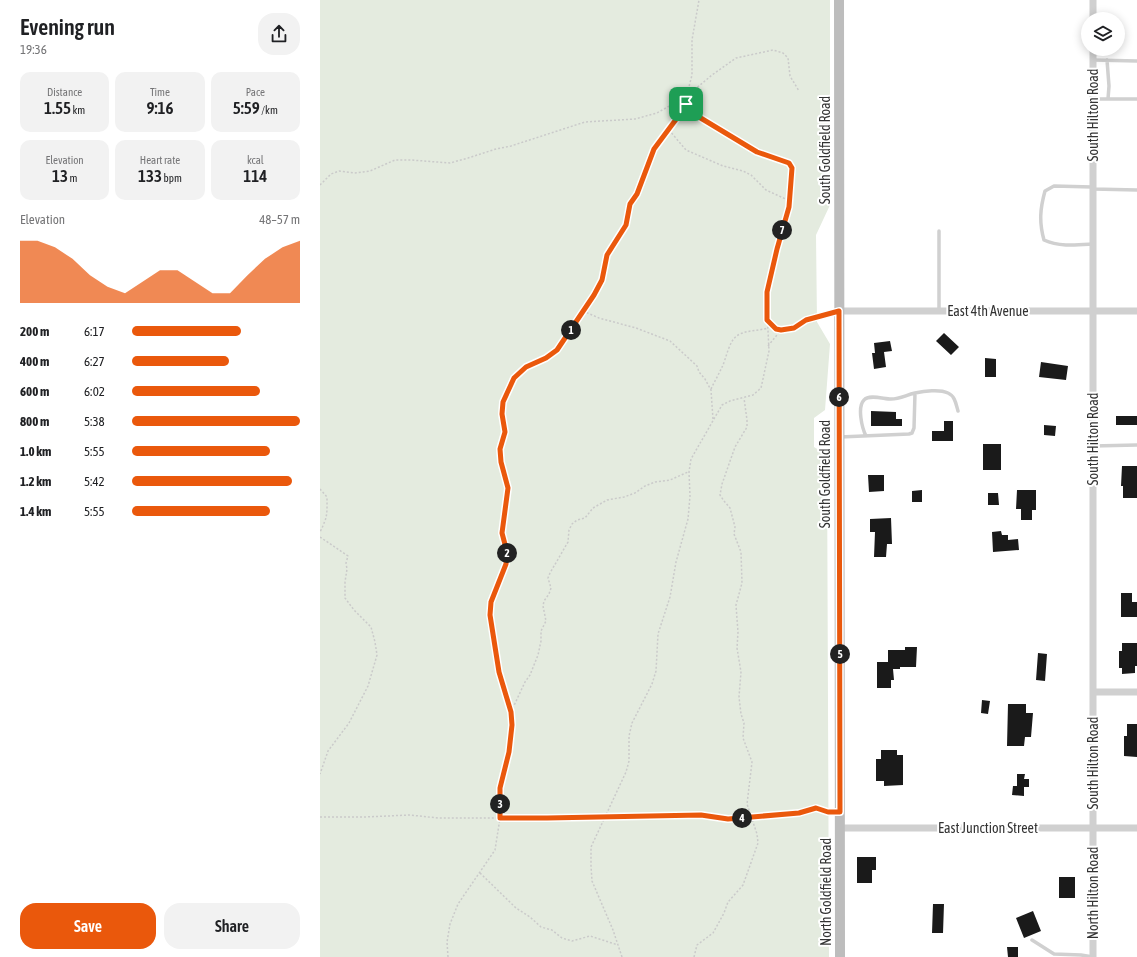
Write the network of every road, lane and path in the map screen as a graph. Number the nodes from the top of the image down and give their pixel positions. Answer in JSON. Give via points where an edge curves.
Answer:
{"nodes":[{"id":1,"x":699,"y":0,"type":"edge"},
{"id":2,"x":839,"y":0,"type":"edge"},
{"id":3,"x":1093,"y":0,"type":"edge"},
{"id":4,"x":1093,"y":12,"type":"edge"},
{"id":5,"x":1093,"y":56,"type":"edge"},
{"id":6,"x":1093,"y":60,"type":"junction"},
{"id":7,"x":1107,"y":60,"type":"junction"},
{"id":8,"x":1137,"y":61,"type":"edge"},
{"id":9,"x":799,"y":91,"type":"dead end"},
{"id":10,"x":687,"y":96,"type":"junction"},
{"id":11,"x":1093,"y":99,"type":"junction"},
{"id":12,"x":1108,"y":99,"type":"junction"},
{"id":13,"x":1137,"y":99,"type":"edge"},
{"id":14,"x":686,"y":104,"type":"junction"},
{"id":15,"x":669,"y":130,"type":"junction"},
{"id":16,"x":320,"y":185,"type":"edge"},
{"id":17,"x":1093,"y":188,"type":"junction"},
{"id":18,"x":1137,"y":190,"type":"edge"},
{"id":19,"x":790,"y":201,"type":"junction"},
{"id":20,"x":939,"y":231,"type":"dead end"},
{"id":21,"x":1093,"y":244,"type":"junction"},
{"id":22,"x":583,"y":311,"type":"junction"},
{"id":23,"x":839,"y":311,"type":"junction"},
{"id":24,"x":939,"y":311,"type":"junction"},
{"id":25,"x":1137,"y":311,"type":"edge"},
{"id":26,"x":1093,"y":312,"type":"junction"},
{"id":27,"x":767,"y":320,"type":"junction"},
{"id":28,"x":768,"y":328,"type":"junction"},
{"id":29,"x":781,"y":330,"type":"junction"},
{"id":30,"x":768,"y":346,"type":"junction"},
{"id":31,"x":711,"y":390,"type":"junction"},
{"id":32,"x":915,"y":393,"type":"junction"},
{"id":33,"x":744,"y":398,"type":"junction"},
{"id":34,"x":958,"y":411,"type":"dead end"},
{"id":35,"x":713,"y":419,"type":"junction"},
{"id":36,"x":866,"y":436,"type":"junction"},
{"id":37,"x":839,"y":437,"type":"junction"},
{"id":38,"x":1137,"y":445,"type":"edge"},
{"id":39,"x":1093,"y":446,"type":"junction"},
{"id":40,"x":689,"y":472,"type":"junction"},
{"id":41,"x":320,"y":489,"type":"edge"},
{"id":42,"x":320,"y":532,"type":"edge"},
{"id":43,"x":320,"y":537,"type":"edge"},
{"id":44,"x":1093,"y":692,"type":"junction"},
{"id":45,"x":1137,"y":692,"type":"edge"},
{"id":46,"x":511,"y":712,"type":"junction"},
{"id":47,"x":320,"y":774,"type":"edge"},
{"id":48,"x":840,"y":812,"type":"junction"},
{"id":49,"x":320,"y":817,"type":"edge"},
{"id":50,"x":604,"y":817,"type":"junction"},
{"id":51,"x":500,"y":818,"type":"junction"},
{"id":52,"x":752,"y":818,"type":"junction"},
{"id":53,"x":840,"y":828,"type":"junction"},
{"id":54,"x":1093,"y":828,"type":"junction"},
{"id":55,"x":1137,"y":828,"type":"edge"},
{"id":56,"x":480,"y":873,"type":"junction"},
{"id":57,"x":1032,"y":940,"type":"dead end"},
{"id":58,"x":618,"y":945,"type":"junction"},
{"id":59,"x":448,"y":957,"type":"edge"},
{"id":60,"x":622,"y":957,"type":"edge"},
{"id":61,"x":694,"y":957,"type":"edge"},
{"id":62,"x":840,"y":957,"type":"edge"},
{"id":63,"x":1093,"y":957,"type":"edge"}],
"edges":[{"from":1,"to":10,"type":"path","via":[[692,40],[692,76]]},
{"from":2,"to":23,"type":"main road","name":"South Goldfield Road"},
{"from":3,"to":4,"type":"street"},
{"from":5,"to":6,"type":"street","name":"South Hilton Road"},
{"from":6,"to":7,"type":"lane"},
{"from":6,"to":11,"type":"street","name":"South Hilton Road"},
{"from":7,"to":8,"type":"lane"},
{"from":7,"to":12,"type":"lane"},
{"from":9,"to":10,"type":"path","via":[[790,76],[788,58],[783,53],[772,50],[736,58]]},
{"from":10,"to":14,"type":"path"},
{"from":10,"to":16,"type":"path","via":[[657,113],[635,119],[585,122],[450,163],[395,160],[370,171],[339,171],[331,174]]},
{"from":11,"to":12,"type":"lane"},
{"from":11,"to":17,"type":"street","name":"South Hilton Road"},
{"from":12,"to":13,"type":"lane"},
{"from":14,"to":15,"type":"path"},
{"from":14,"to":19,"type":"path","via":[[699,117],[757,152],[789,163],[792,168]]},
{"from":15,"to":19,"type":"path","via":[[686,150],[723,166],[743,171],[751,175],[766,190]]},
{"from":15,"to":22,"type":"path","via":[[654,149],[637,194],[630,204],[626,225],[607,255],[602,280]]},
{"from":17,"to":18,"type":"lane"},
{"from":17,"to":21,"type":"street","name":"South Hilton Road"},
{"from":17,"to":21,"type":"lane","via":[[1054,186],[1045,191],[1041,204],[1040,226],[1044,240],[1051,244]]},
{"from":19,"to":27,"type":"path","via":[[767,292]]},
{"from":20,"to":24,"type":"lane"},
{"from":21,"to":26,"type":"street","name":"South Hilton Road"},
{"from":22,"to":31,"type":"path","via":[[670,341],[697,366]]},
{"from":22,"to":46,"type":"path","via":[[557,350],[526,367],[514,378],[503,402],[505,432],[500,449],[508,488],[502,533],[507,558],[491,602],[490,615],[499,672]]},
{"from":23,"to":24,"type":"street","name":"East 4th Avenue"},
{"from":23,"to":29,"type":"path","via":[[806,320],[794,328]]},
{"from":23,"to":37,"type":"main road","name":"South Goldfield Road"},
{"from":24,"to":26,"type":"street","name":"East 4th Avenue"},
{"from":25,"to":26,"type":"street","name":"East 4th Avenue"},
{"from":26,"to":39,"type":"street","name":"South Hilton Road"},
{"from":27,"to":28,"type":"path"},
{"from":27,"to":29,"type":"path","via":[[776,329]]},
{"from":28,"to":30,"type":"path"},
{"from":28,"to":31,"type":"path","via":[[738,334],[732,340]]},
{"from":29,"to":30,"type":"path"},
{"from":30,"to":33,"type":"path","via":[[761,388]]},
{"from":31,"to":35,"type":"path"},
{"from":32,"to":34,"type":"lane","via":[[940,390],[949,393],[954,398]]},
{"from":32,"to":36,"type":"lane","via":[[912,433]]},
{"from":32,"to":36,"type":"lane","via":[[895,399],[873,397],[864,400],[861,419]]},
{"from":33,"to":35,"type":"path","via":[[722,405]]},
{"from":33,"to":52,"type":"path","via":[[747,427],[735,447],[720,495],[730,508],[735,527],[734,534],[741,552],[742,583],[736,605],[737,648],[741,672],[739,697],[744,723],[743,738],[752,762],[747,804]]},
{"from":35,"to":40,"type":"path","via":[[691,459]]},
{"from":36,"to":37,"type":"lane"},
{"from":37,"to":48,"type":"main road","name":"South Goldfield Road"},
{"from":38,"to":39,"type":"lane"},
{"from":39,"to":44,"type":"street","name":"South Hilton Road"},
{"from":40,"to":46,"type":"path","via":[[670,480],[655,482],[624,497],[607,500],[593,508],[585,518],[572,524],[568,542],[548,578],[551,588],[543,606],[546,621],[541,631],[538,655]]},
{"from":40,"to":50,"type":"path","via":[[688,519],[676,562],[670,597],[658,634],[656,671],[632,723],[626,772]]},
{"from":41,"to":42,"type":"path","via":[[327,497],[327,519]]},
{"from":43,"to":47,"type":"path","via":[[348,556],[345,598],[370,627],[378,655],[368,686],[349,723],[328,751]]},
{"from":44,"to":45,"type":"street"},
{"from":44,"to":54,"type":"street","name":"South Hilton Road"},
{"from":46,"to":51,"type":"path","via":[[509,752],[500,788]]},
{"from":48,"to":52,"type":"path","via":[[816,808],[799,813]]},
{"from":48,"to":53,"type":"main road","name":"South Goldfield Road"},
{"from":49,"to":51,"type":"path","via":[[410,815],[438,818]]},
{"from":50,"to":51,"type":"path"},
{"from":50,"to":52,"type":"path","via":[[701,815],[728,819]]},
{"from":50,"to":58,"type":"path","via":[[591,847],[590,866],[592,881]]},
{"from":51,"to":56,"type":"path","via":[[494,850]]},
{"from":52,"to":61,"type":"path","via":[[758,834],[758,843],[743,886],[728,902],[713,933],[697,945]]},
{"from":53,"to":54,"type":"street","name":"East Junction Street"},
{"from":53,"to":62,"type":"main road","name":"North Goldfield Road"},
{"from":54,"to":55,"type":"street","name":"East Junction Street"},
{"from":54,"to":63,"type":"street","name":"North Hilton Road"},
{"from":56,"to":58,"type":"path","via":[[516,908],[541,927],[552,930],[562,938],[572,941],[590,936]]},
{"from":56,"to":59,"type":"path","via":[[458,904],[450,924]]},
{"from":57,"to":63,"type":"lane","via":[[1054,954]]},
{"from":58,"to":60,"type":"path"}]}
